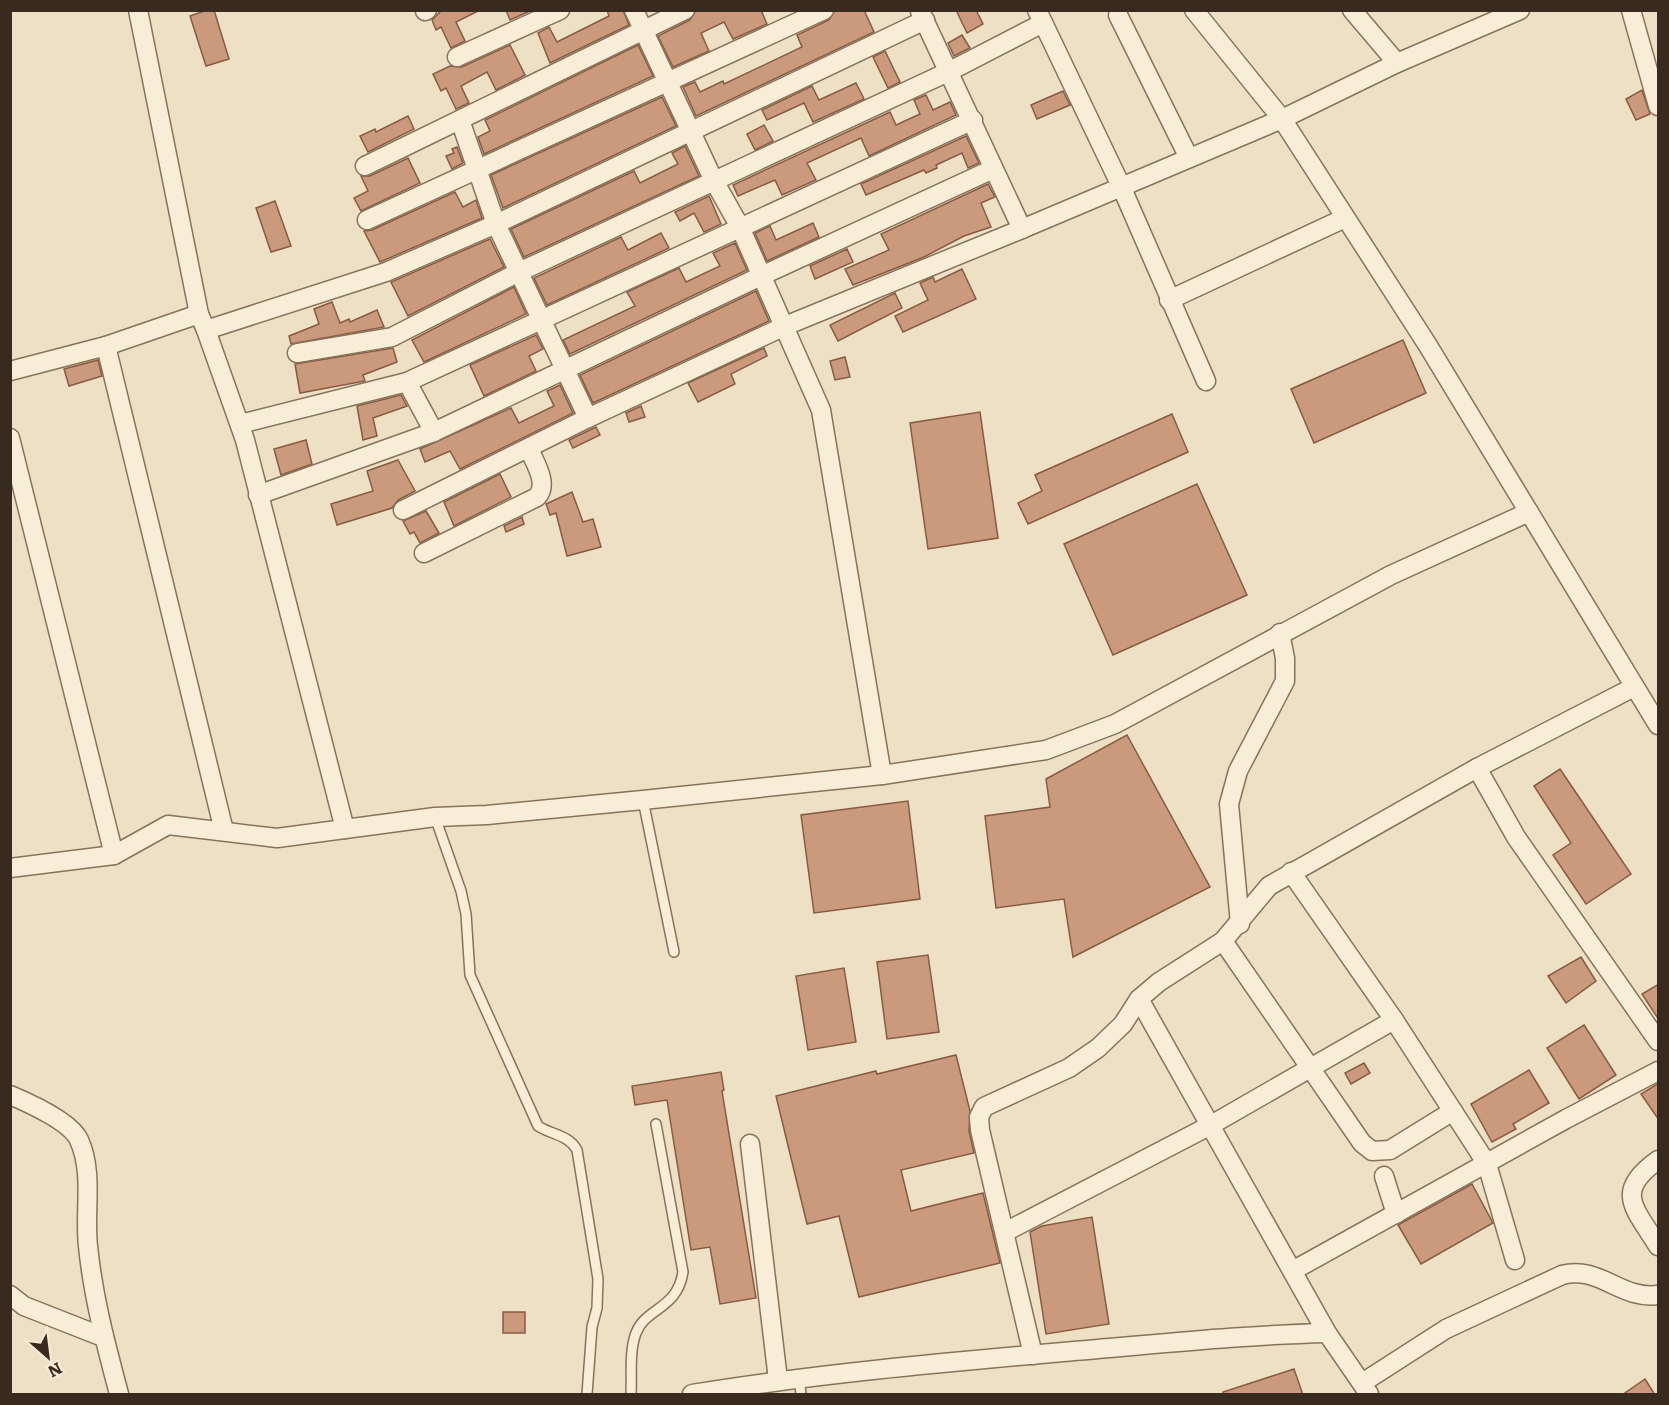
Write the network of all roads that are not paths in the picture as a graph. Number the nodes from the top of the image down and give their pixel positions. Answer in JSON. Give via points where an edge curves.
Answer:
{"nodes":[{"id":1,"x":138,"y":10,"type":"edge"},
{"id":2,"x":560,"y":10,"type":"edge"},
{"id":3,"x":634,"y":10,"type":"edge"},
{"id":4,"x":685,"y":10,"type":"edge"},
{"id":5,"x":824,"y":10,"type":"edge"},
{"id":6,"x":1194,"y":10,"type":"edge"},
{"id":7,"x":1352,"y":10,"type":"edge"},
{"id":8,"x":1520,"y":10,"type":"edge"},
{"id":9,"x":1631,"y":10,"type":"edge"},
{"id":10,"x":1118,"y":15,"type":"dead end"},
{"id":11,"x":922,"y":16,"type":"edge"},
{"id":12,"x":1040,"y":17,"type":"edge"},
{"id":13,"x":643,"y":30,"type":"junction"},
{"id":14,"x":457,"y":57,"type":"dead end"},
{"id":15,"x":1397,"y":63,"type":"junction"},
{"id":16,"x":950,"y":71,"type":"junction"},
{"id":17,"x":669,"y":81,"type":"junction"},
{"id":18,"x":1657,"y":99,"type":"edge"},
{"id":19,"x":1282,"y":119,"type":"junction"},
{"id":20,"x":460,"y":120,"type":"junction"},
{"id":21,"x":973,"y":120,"type":"junction"},
{"id":22,"x":691,"y":131,"type":"junction"},
{"id":23,"x":1189,"y":158,"type":"junction"},
{"id":24,"x":365,"y":166,"type":"dead end"},
{"id":25,"x":993,"y":169,"type":"junction"},
{"id":26,"x":477,"y":170,"type":"junction"},
{"id":27,"x":713,"y":179,"type":"junction"},
{"id":28,"x":1121,"y":186,"type":"junction"},
{"id":29,"x":1345,"y":218,"type":"junction"},
{"id":30,"x":367,"y":220,"type":"dead end"},
{"id":31,"x":496,"y":224,"type":"junction"},
{"id":32,"x":740,"y":227,"type":"junction"},
{"id":33,"x":1022,"y":230,"type":"junction"},
{"id":34,"x":519,"y":272,"type":"junction"},
{"id":35,"x":761,"y":276,"type":"junction"},
{"id":36,"x":1169,"y":300,"type":"junction"},
{"id":37,"x":541,"y":321,"type":"junction"},
{"id":38,"x":202,"y":322,"type":"junction"},
{"id":39,"x":784,"y":326,"type":"junction"},
{"id":40,"x":106,"y":346,"type":"junction"},
{"id":41,"x":297,"y":353,"type":"dead end"},
{"id":42,"x":565,"y":370,"type":"junction"},
{"id":43,"x":10,"y":371,"type":"edge"},
{"id":44,"x":1206,"y":381,"type":"dead end"},
{"id":45,"x":407,"y":382,"type":"junction"},
{"id":46,"x":588,"y":418,"type":"junction"},
{"id":47,"x":240,"y":424,"type":"junction"},
{"id":48,"x":434,"y":432,"type":"junction"},
{"id":49,"x":10,"y":438,"type":"edge"},
{"id":50,"x":529,"y":449,"type":"junction"},
{"id":51,"x":258,"y":495,"type":"junction"},
{"id":52,"x":403,"y":510,"type":"dead end"},
{"id":53,"x":1528,"y":512,"type":"junction"},
{"id":54,"x":424,"y":553,"type":"dead end"},
{"id":55,"x":1280,"y":633,"type":"junction"},
{"id":56,"x":1634,"y":687,"type":"junction"},
{"id":57,"x":1659,"y":726,"type":"edge"},
{"id":58,"x":1477,"y":768,"type":"junction"},
{"id":59,"x":882,"y":775,"type":"junction"},
{"id":60,"x":644,"y":800,"type":"junction"},
{"id":61,"x":435,"y":817,"type":"junction"},
{"id":62,"x":345,"y":829,"type":"junction"},
{"id":63,"x":224,"y":831,"type":"junction"},
{"id":64,"x":114,"y":855,"type":"junction"},
{"id":65,"x":11,"y":866,"type":"edge"},
{"id":66,"x":1291,"y":872,"type":"junction"},
{"id":67,"x":1240,"y":924,"type":"junction"},
{"id":68,"x":1223,"y":941,"type":"junction"},
{"id":69,"x":674,"y":952,"type":"dead end"},
{"id":70,"x":1139,"y":999,"type":"junction"},
{"id":71,"x":1394,"y":1020,"type":"junction"},
{"id":72,"x":1659,"y":1041,"type":"edge"},
{"id":73,"x":1312,"y":1067,"type":"junction"},
{"id":74,"x":1659,"y":1071,"type":"edge"},
{"id":75,"x":10,"y":1095,"type":"edge"},
{"id":76,"x":1453,"y":1111,"type":"junction"},
{"id":77,"x":656,"y":1124,"type":"dead end"},
{"id":78,"x":1211,"y":1125,"type":"junction"},
{"id":79,"x":750,"y":1144,"type":"dead end"},
{"id":80,"x":1659,"y":1160,"type":"edge"},
{"id":81,"x":1487,"y":1164,"type":"junction"},
{"id":82,"x":1384,"y":1176,"type":"dead end"},
{"id":83,"x":1396,"y":1214,"type":"junction"},
{"id":84,"x":1005,"y":1232,"type":"junction"},
{"id":85,"x":1659,"y":1246,"type":"edge"},
{"id":86,"x":1515,"y":1260,"type":"dead end"},
{"id":87,"x":1294,"y":1270,"type":"junction"},
{"id":88,"x":10,"y":1295,"type":"edge"},
{"id":89,"x":1659,"y":1295,"type":"edge"},
{"id":90,"x":1327,"y":1334,"type":"junction"},
{"id":91,"x":104,"y":1337,"type":"junction"},
{"id":92,"x":1033,"y":1355,"type":"junction"},
{"id":93,"x":778,"y":1380,"type":"junction"},
{"id":94,"x":800,"y":1386,"type":"edge"},
{"id":95,"x":1365,"y":1389,"type":"edge"},
{"id":96,"x":119,"y":1395,"type":"edge"},
{"id":97,"x":587,"y":1395,"type":"edge"},
{"id":98,"x":631,"y":1395,"type":"edge"},
{"id":99,"x":692,"y":1395,"type":"edge"}],
"edges":[{"from":1,"to":38,"type":"street"},
{"from":2,"to":14,"type":"street"},
{"from":3,"to":13,"type":"street"},
{"from":4,"to":13,"type":"street"},
{"from":5,"to":17,"type":"street"},
{"from":6,"to":19,"type":"street"},
{"from":7,"to":15,"type":"street"},
{"from":8,"to":15,"type":"street"},
{"from":9,"to":18,"type":"street"},
{"from":10,"to":23,"type":"street"},
{"from":11,"to":16,"type":"street"},
{"from":11,"to":22,"type":"street"},
{"from":12,"to":16,"type":"street"},
{"from":12,"to":28,"type":"street"},
{"from":13,"to":17,"type":"street"},
{"from":13,"to":20,"type":"street"},
{"from":15,"to":19,"type":"street"},
{"from":16,"to":21,"type":"street"},
{"from":16,"to":27,"type":"street"},
{"from":17,"to":22,"type":"street"},
{"from":17,"to":26,"type":"street"},
{"from":19,"to":23,"type":"street"},
{"from":19,"to":29,"type":"street"},
{"from":20,"to":24,"type":"street"},
{"from":20,"to":26,"type":"street"},
{"from":21,"to":25,"type":"street"},
{"from":21,"to":32,"type":"street"},
{"from":22,"to":27,"type":"street"},
{"from":22,"to":31,"type":"street"},
{"from":23,"to":28,"type":"street"},
{"from":25,"to":33,"type":"street"},
{"from":25,"to":35,"type":"street"},
{"from":26,"to":30,"type":"street"},
{"from":26,"to":31,"type":"street"},
{"from":27,"to":32,"type":"street"},
{"from":27,"to":34,"type":"street"},
{"from":28,"to":33,"type":"street"},
{"from":28,"to":36,"type":"street"},
{"from":29,"to":36,"type":"street"},
{"from":29,"to":53,"type":"street","via":[[1427,344]]},
{"from":31,"to":34,"type":"street"},
{"from":31,"to":38,"type":"street","via":[[386,272]]},
{"from":32,"to":35,"type":"street"},
{"from":32,"to":37,"type":"street"},
{"from":33,"to":39,"type":"street"},
{"from":34,"to":37,"type":"street"},
{"from":34,"to":41,"type":"street","via":[[392,337]]},
{"from":35,"to":39,"type":"street"},
{"from":35,"to":42,"type":"street"},
{"from":36,"to":44,"type":"street"},
{"from":37,"to":42,"type":"street"},
{"from":37,"to":45,"type":"street"},
{"from":38,"to":40,"type":"street"},
{"from":38,"to":47,"type":"street"},
{"from":39,"to":46,"type":"street"},
{"from":39,"to":59,"type":"street","via":[[826,429]]},
{"from":40,"to":43,"type":"street"},
{"from":40,"to":63,"type":"street"},
{"from":42,"to":46,"type":"street"},
{"from":42,"to":48,"type":"street"},
{"from":45,"to":47,"type":"street"},
{"from":45,"to":48,"type":"street"},
{"from":46,"to":50,"type":"street"},
{"from":47,"to":51,"type":"street"},
{"from":48,"to":51,"type":"street"},
{"from":49,"to":64,"type":"street"},
{"from":50,"to":52,"type":"street"},
{"from":50,"to":54,"type":"street","via":[[542,481],[537,497]]},
{"from":51,"to":62,"type":"street"},
{"from":53,"to":55,"type":"street","via":[[1391,575]]},
{"from":53,"to":56,"type":"street"},
{"from":55,"to":59,"type":"street","via":[[1115,724],[1046,750]]},
{"from":55,"to":67,"type":"street","via":[[1285,681],[1238,771],[1229,804]]},
{"from":56,"to":57,"type":"street"},
{"from":56,"to":58,"type":"street"},
{"from":58,"to":66,"type":"street"},
{"from":58,"to":72,"type":"street","via":[[1516,837]]},
{"from":59,"to":60,"type":"street"},
{"from":60,"to":61,"type":"street"},
{"from":60,"to":69,"type":"lane"},
{"from":61,"to":62,"type":"street"},
{"from":61,"to":97,"type":"lane","via":[[461,891],[470,975],[478,997],[538,1126],[567,1138],[577,1150],[598,1279]]},
{"from":62,"to":63,"type":"street","via":[[278,838]]},
{"from":63,"to":64,"type":"street","via":[[168,825]]},
{"from":64,"to":65,"type":"street"},
{"from":66,"to":67,"type":"street","via":[[1254,901]]},
{"from":66,"to":71,"type":"street"},
{"from":67,"to":68,"type":"street"},
{"from":68,"to":70,"type":"street"},
{"from":68,"to":73,"type":"street"},
{"from":70,"to":78,"type":"street"},
{"from":70,"to":84,"type":"street","via":[[1123,1024],[1098,1048],[1069,1068],[984,1107],[979,1117],[980,1130]]},
{"from":71,"to":73,"type":"street"},
{"from":71,"to":76,"type":"street"},
{"from":73,"to":76,"type":"street","via":[[1362,1143],[1372,1150],[1389,1150]]},
{"from":73,"to":78,"type":"street"},
{"from":74,"to":81,"type":"street"},
{"from":75,"to":91,"type":"street","via":[[64,1124],[78,1139],[86,1167],[87,1242],[94,1298]]},
{"from":76,"to":81,"type":"street"},
{"from":77,"to":98,"type":"lane","via":[[683,1272],[678,1293],[636,1333]]},
{"from":78,"to":84,"type":"street"},
{"from":78,"to":87,"type":"street"},
{"from":79,"to":93,"type":"street"},
{"from":80,"to":85,"type":"street","via":[[1640,1173],[1631,1195]]},
{"from":81,"to":83,"type":"street"},
{"from":81,"to":86,"type":"street"},
{"from":82,"to":83,"type":"street"},
{"from":83,"to":87,"type":"street"},
{"from":84,"to":92,"type":"street"},
{"from":87,"to":90,"type":"street"},
{"from":88,"to":91,"type":"street","via":[[24,1306]]},
{"from":89,"to":95,"type":"street","via":[[1632,1295],[1592,1274],[1562,1275],[1446,1329]]},
{"from":90,"to":92,"type":"street"},
{"from":90,"to":95,"type":"street"},
{"from":91,"to":96,"type":"street"},
{"from":92,"to":94,"type":"street"},
{"from":93,"to":94,"type":"street"},
{"from":93,"to":99,"type":"street"}]}
